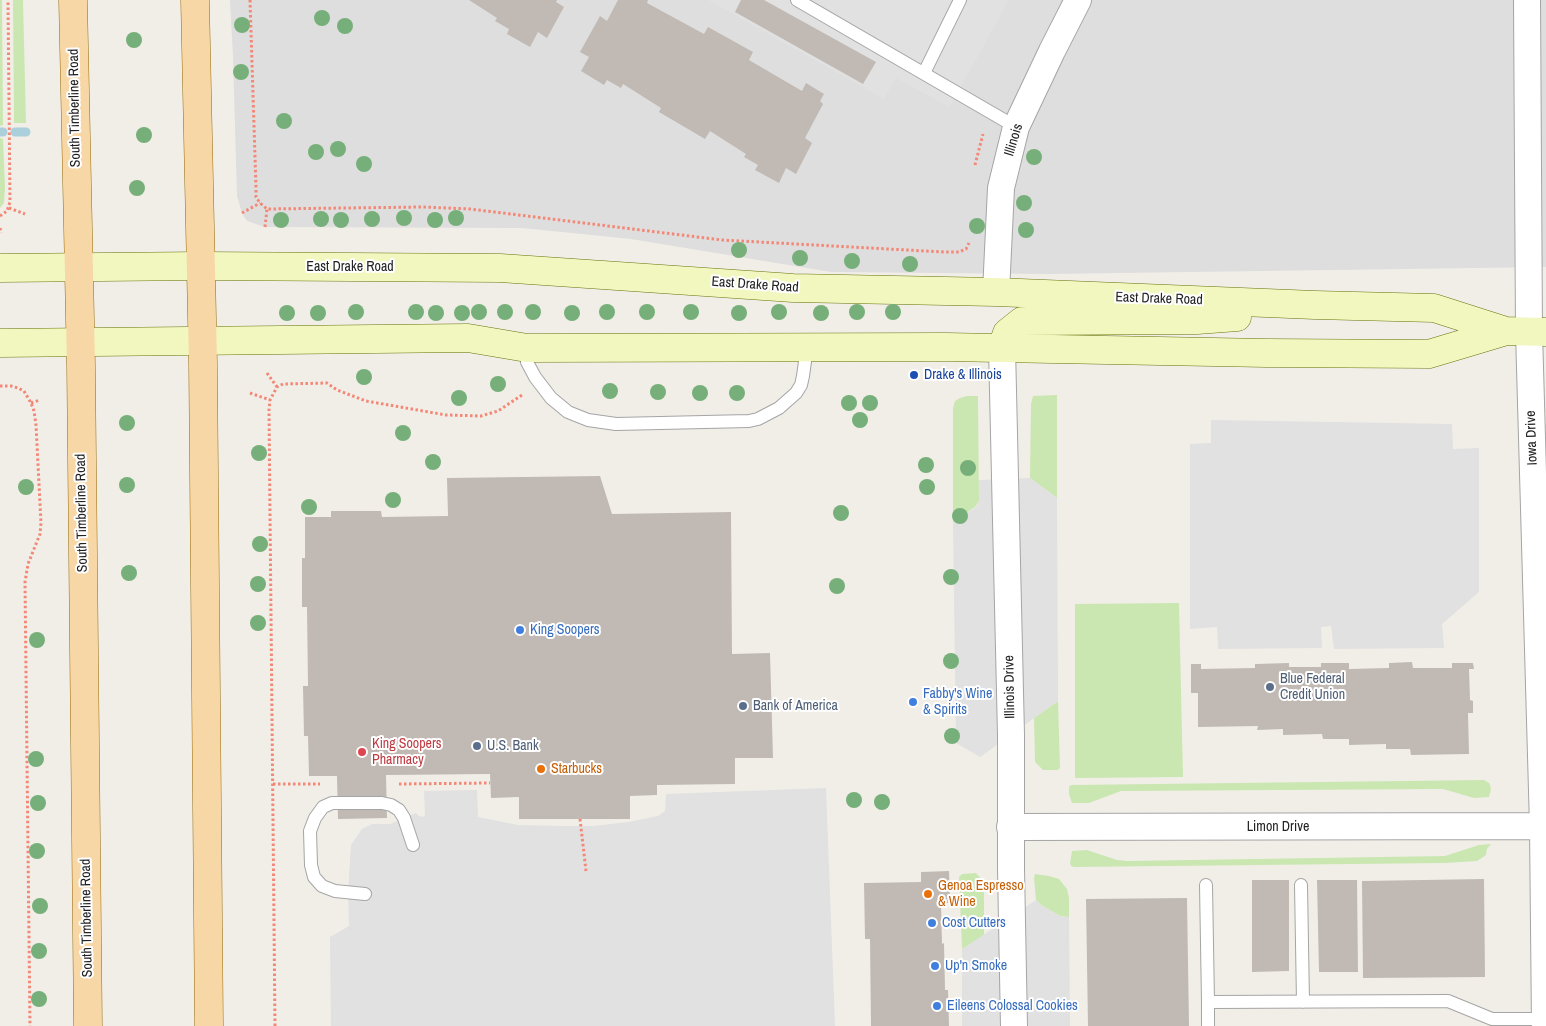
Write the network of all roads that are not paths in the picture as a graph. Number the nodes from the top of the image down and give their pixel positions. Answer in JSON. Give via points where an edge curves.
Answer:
{"nodes":[{"id":1,"x":73,"y":0,"type":"edge"},
{"id":2,"x":195,"y":0,"type":"edge"},
{"id":3,"x":796,"y":0,"type":"edge"},
{"id":4,"x":960,"y":0,"type":"edge"},
{"id":5,"x":1078,"y":0,"type":"edge"},
{"id":6,"x":1527,"y":0,"type":"edge"},
{"id":7,"x":924,"y":73,"type":"junction"},
{"id":8,"x":1016,"y":127,"type":"junction"},
{"id":9,"x":201,"y":266,"type":"junction"},
{"id":10,"x":0,"y":268,"type":"edge"},
{"id":11,"x":79,"y":268,"type":"junction"},
{"id":12,"x":996,"y":292,"type":"junction"},
{"id":13,"x":1315,"y":306,"type":"junction"},
{"id":14,"x":1527,"y":332,"type":"edge"},
{"id":15,"x":203,"y":340,"type":"junction"},
{"id":16,"x":80,"y":342,"type":"junction"},
{"id":17,"x":0,"y":343,"type":"edge"},
{"id":18,"x":807,"y":347,"type":"junction"},
{"id":19,"x":527,"y":348,"type":"junction"},
{"id":20,"x":1002,"y":348,"type":"junction"},
{"id":21,"x":1544,"y":826,"type":"edge"},
{"id":22,"x":1010,"y":828,"type":"junction"},
{"id":23,"x":413,"y":845,"type":"dead end"},
{"id":24,"x":1206,"y":885,"type":"dead end"},
{"id":25,"x":1301,"y":885,"type":"dead end"},
{"id":26,"x":365,"y":894,"type":"dead end"},
{"id":27,"x":1208,"y":1002,"type":"junction"},
{"id":28,"x":1303,"y":1002,"type":"junction"},
{"id":29,"x":1544,"y":1023,"type":"edge"},
{"id":30,"x":88,"y":1026,"type":"edge"},
{"id":31,"x":209,"y":1026,"type":"edge"},
{"id":32,"x":1014,"y":1026,"type":"edge"},
{"id":33,"x":1208,"y":1026,"type":"edge"}],
"edges":[{"from":1,"to":11,"type":"main road","name":"South Timberline Road"},
{"from":2,"to":9,"type":"main road"},
{"from":3,"to":7,"type":"lane"},
{"from":4,"to":7,"type":"lane"},
{"from":5,"to":8,"type":"street","name":"Illinois"},
{"from":6,"to":14,"type":"street","name":"Iowa Drive"},
{"from":7,"to":8,"type":"lane"},
{"from":8,"to":12,"type":"street","name":"Illinois","via":[[1001,188]]},
{"from":9,"to":11,"type":"main road","name":"East Drake Road"},
{"from":9,"to":12,"type":"main road","name":"East Drake Road","via":[[500,268],[793,288]]},
{"from":9,"to":15,"type":"main road"},
{"from":10,"to":11,"type":"main road","name":"East Drake Road"},
{"from":11,"to":16,"type":"main road","name":"South Timberline Road"},
{"from":12,"to":13,"type":"main road","name":"East Drake Road"},
{"from":13,"to":14,"type":"main road","name":"East Drake Road","via":[[1434,308]]},
{"from":13,"to":20,"type":"main road","via":[[1268,315],[1196,320],[1022,321],[1007,333]]},
{"from":14,"to":20,"type":"main road","via":[[1429,354]]},
{"from":14,"to":21,"type":"street","name":"Iowa Drive"},
{"from":15,"to":16,"type":"main road"},
{"from":15,"to":19,"type":"main road","via":[[468,338]]},
{"from":15,"to":31,"type":"main road"},
{"from":16,"to":17,"type":"main road"},
{"from":16,"to":30,"type":"main road","name":"South Timberline Road"},
{"from":18,"to":19,"type":"main road"},
{"from":18,"to":19,"type":"lane","via":[[801,385],[796,393],[779,408],[758,419],[616,424],[588,420],[568,412],[551,398],[527,362]]},
{"from":18,"to":20,"type":"main road"},
{"from":20,"to":22,"type":"street","name":"Illinois Drive","via":[[1011,735]]},
{"from":21,"to":22,"type":"street","name":"Limon Drive"},
{"from":21,"to":29,"type":"street","name":"Iowa Drive"},
{"from":22,"to":32,"type":"street","name":"Illinois Drive"},
{"from":23,"to":26,"type":"lane","via":[[404,818],[391,805],[332,803],[323,807],[310,831],[314,877],[322,886],[335,891]]},
{"from":24,"to":27,"type":"lane"},
{"from":25,"to":28,"type":"lane"},
{"from":27,"to":28,"type":"lane"},
{"from":27,"to":33,"type":"lane"},
{"from":28,"to":29,"type":"lane","via":[[1448,1001],[1492,1019]]}]}
